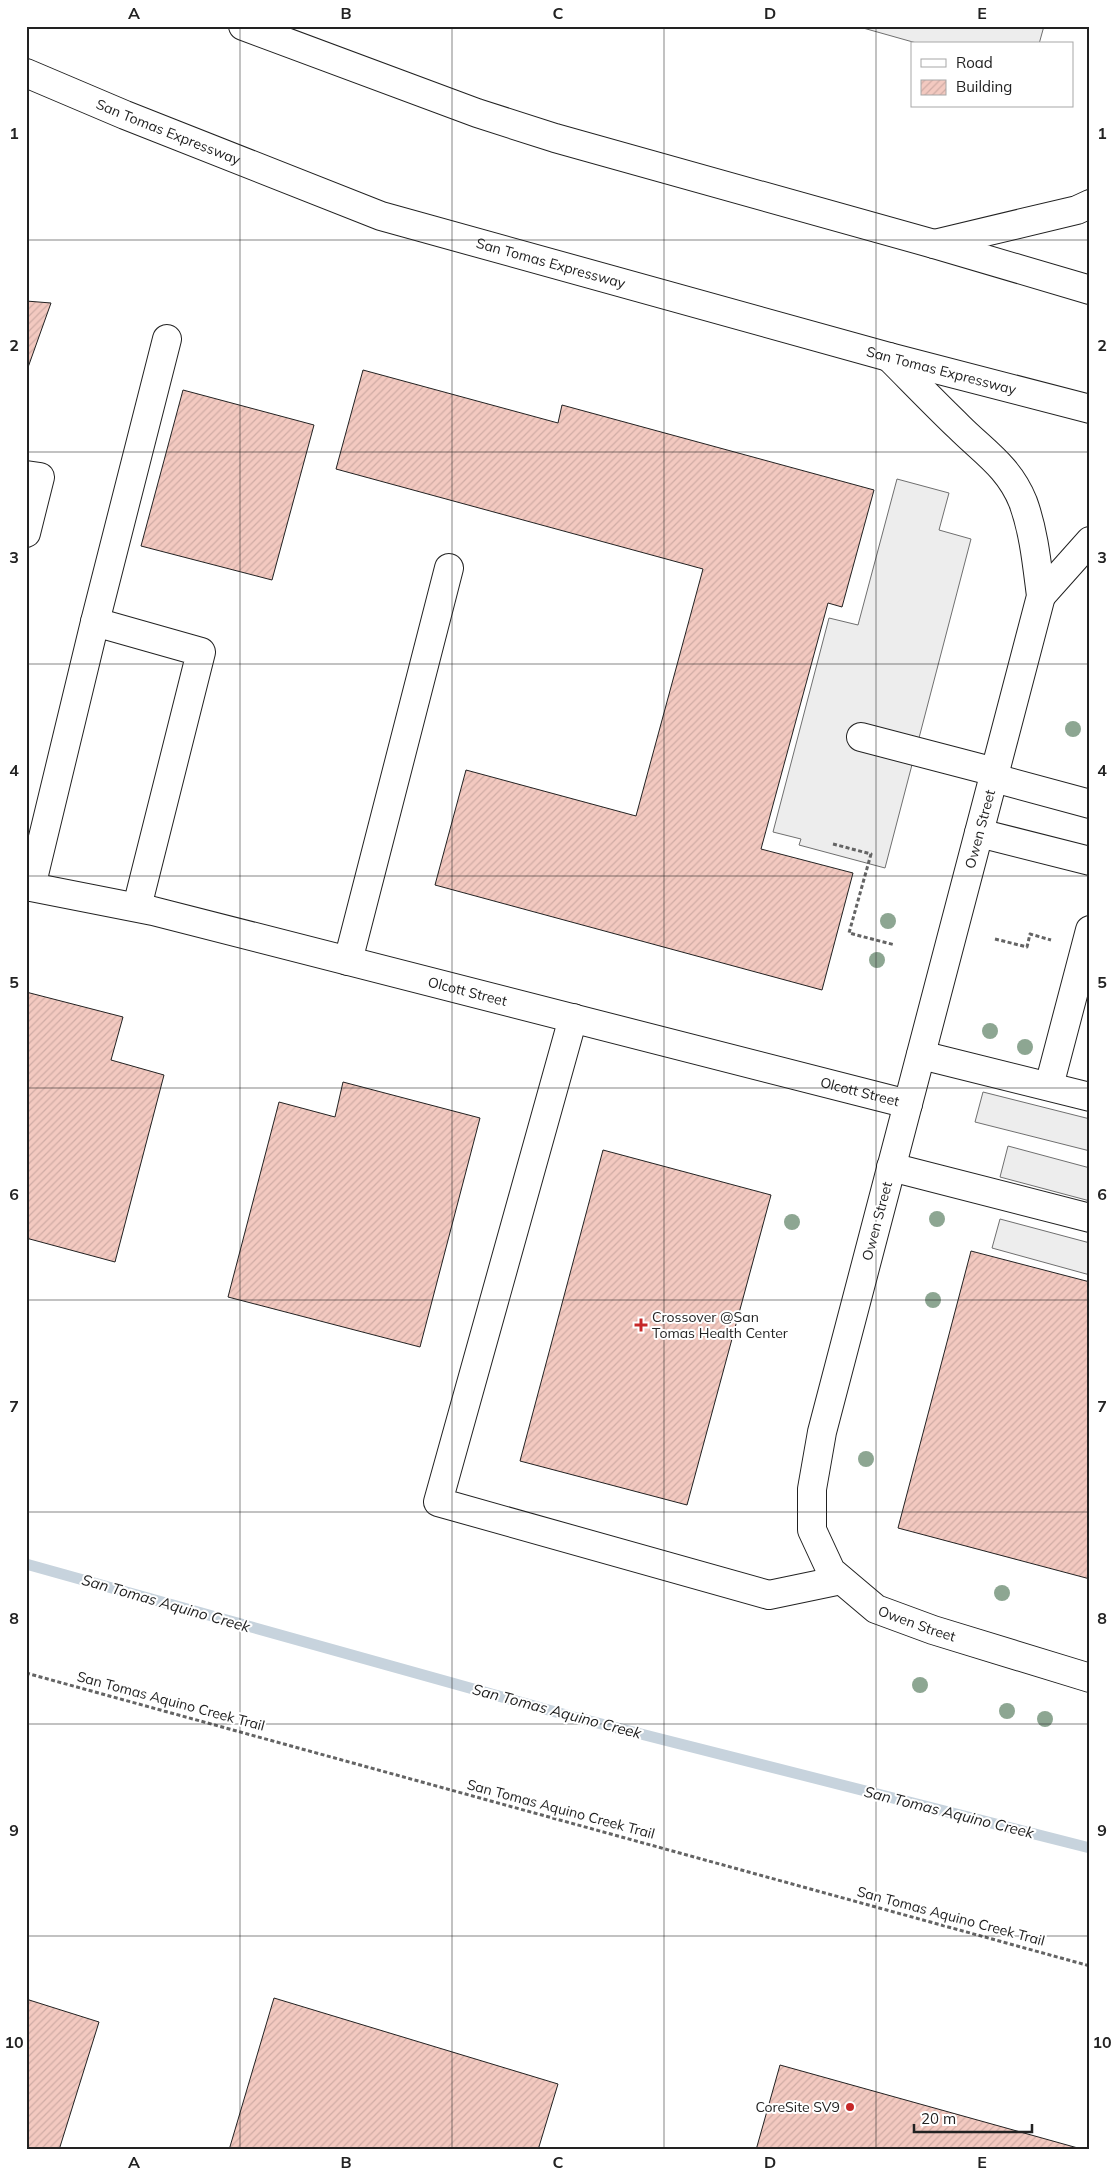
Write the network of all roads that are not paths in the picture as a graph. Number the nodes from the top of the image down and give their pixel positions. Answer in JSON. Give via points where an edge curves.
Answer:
{"nodes":[{"id":1,"x":243,"y":26,"type":"edge"},
{"id":2,"x":26,"y":73,"type":"edge"},
{"id":3,"x":1090,"y":204,"type":"edge"},
{"id":4,"x":934,"y":244,"type":"junction"},
{"id":5,"x":1090,"y":290,"type":"edge"},
{"id":6,"x":167,"y":339,"type":"dead end"},
{"id":7,"x":888,"y":357,"type":"junction"},
{"id":8,"x":1090,"y":410,"type":"edge"},
{"id":9,"x":26,"y":475,"type":"edge"},
{"id":10,"x":26,"y":533,"type":"edge"},
{"id":11,"x":1090,"y":541,"type":"edge"},
{"id":12,"x":449,"y":568,"type":"dead end"},
{"id":13,"x":1041,"y":596,"type":"junction"},
{"id":14,"x":95,"y":622,"type":"junction"},
{"id":15,"x":861,"y":737,"type":"dead end"},
{"id":16,"x":995,"y":775,"type":"junction"},
{"id":17,"x":1090,"y":804,"type":"edge"},
{"id":18,"x":980,"y":833,"type":"junction"},
{"id":19,"x":1090,"y":861,"type":"edge"},
{"id":20,"x":28,"y":887,"type":"edge"},
{"id":21,"x":137,"y":907,"type":"junction"},
{"id":22,"x":1087,"y":939,"type":"edge"},
{"id":23,"x":348,"y":961,"type":"junction"},
{"id":24,"x":573,"y":1018,"type":"junction"},
{"id":25,"x":921,"y":1055,"type":"junction"},
{"id":26,"x":1049,"y":1086,"type":"junction"},
{"id":27,"x":1090,"y":1097,"type":"edge"},
{"id":28,"x":908,"y":1104,"type":"junction"},
{"id":29,"x":891,"y":1167,"type":"junction"},
{"id":30,"x":1090,"y":1218,"type":"edge"},
{"id":31,"x":841,"y":1580,"type":"junction"},
{"id":32,"x":1090,"y":1678,"type":"edge"}],
"edges":[{"from":1,"to":4,"type":"main road","via":[[520,127]]},
{"from":2,"to":7,"type":"main road","name":"San Tomas Expressway","via":[[381,216]]},
{"from":3,"to":4,"type":"main road","via":[[1077,210]]},
{"from":4,"to":5,"type":"main road"},
{"from":6,"to":14,"type":"main road"},
{"from":7,"to":8,"type":"main road","name":"San Tomas Expressway"},
{"from":7,"to":13,"type":"main road","via":[[1009,476],[1022,502],[1033,538]]},
{"from":9,"to":10,"type":"main road","via":[[40,477]]},
{"from":11,"to":13,"type":"main road"},
{"from":12,"to":23,"type":"main road"},
{"from":13,"to":16,"type":"main road","name":"Owen Street"},
{"from":14,"to":20,"type":"main road"},
{"from":14,"to":21,"type":"main road","via":[[201,652]]},
{"from":15,"to":16,"type":"main road"},
{"from":16,"to":17,"type":"main road"},
{"from":16,"to":18,"type":"main road","name":"Owen Street"},
{"from":18,"to":19,"type":"main road"},
{"from":18,"to":25,"type":"main road","name":"Owen Street"},
{"from":20,"to":21,"type":"main road","name":"Olcott Street"},
{"from":21,"to":23,"type":"main road","name":"Olcott Street"},
{"from":22,"to":26,"type":"main road"},
{"from":23,"to":24,"type":"main road","name":"Olcott Street"},
{"from":24,"to":28,"type":"main road","name":"Olcott Street"},
{"from":24,"to":31,"type":"main road","via":[[438,1502],[769,1594]]},
{"from":25,"to":26,"type":"main road"},
{"from":25,"to":28,"type":"main road","name":"Owen Street"},
{"from":26,"to":27,"type":"main road"},
{"from":28,"to":29,"type":"main road","name":"Owen Street"},
{"from":29,"to":30,"type":"main road"},
{"from":29,"to":31,"type":"main road","name":"Owen Street","via":[[822,1432],[812,1490],[812,1530],[831,1572]]},
{"from":31,"to":32,"type":"main road","name":"Owen Street","via":[[876,1609]]}]}
